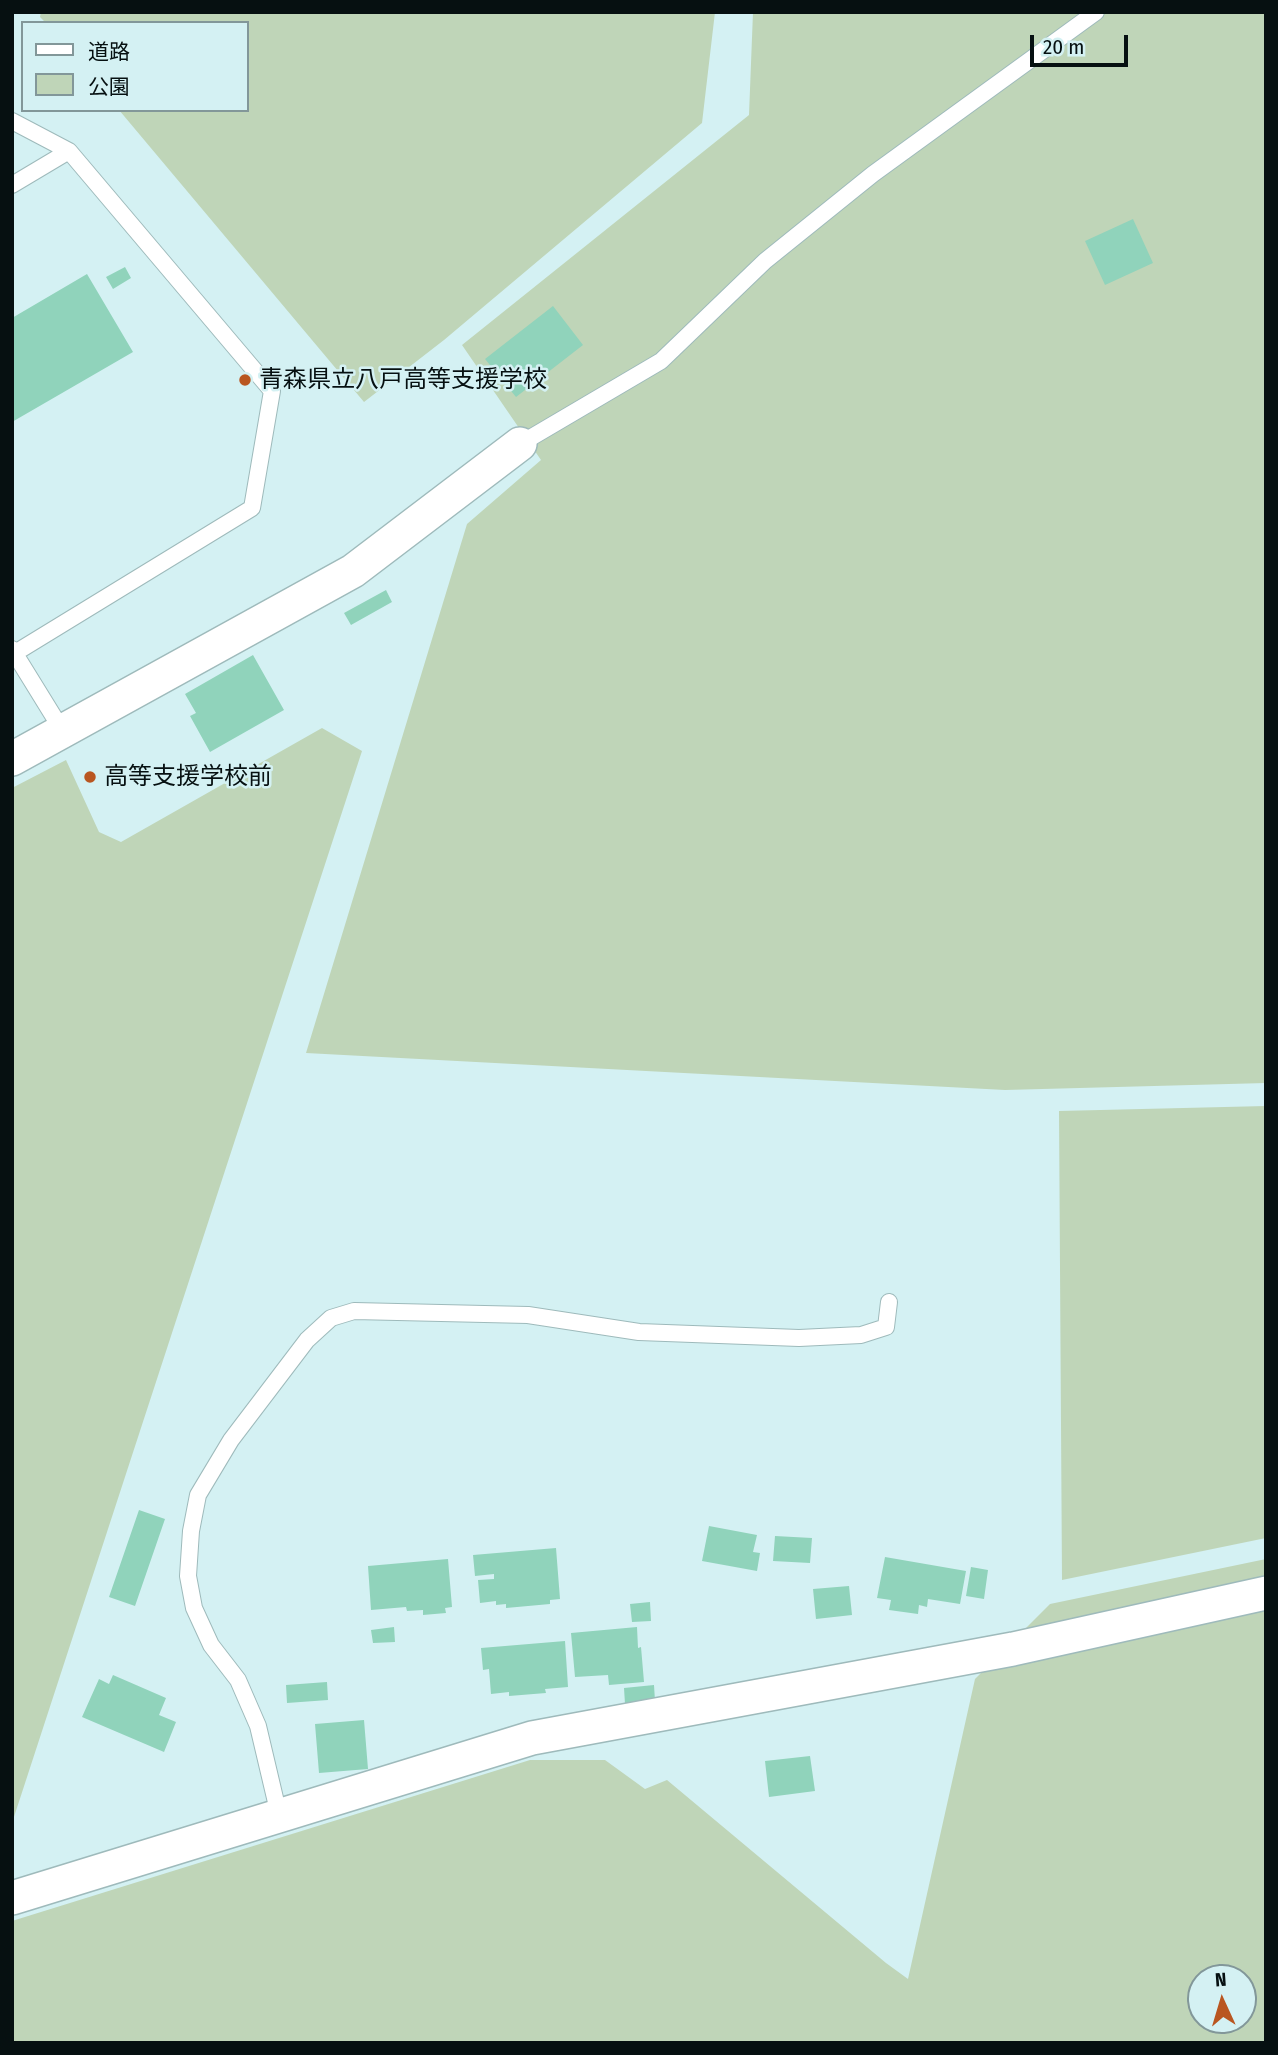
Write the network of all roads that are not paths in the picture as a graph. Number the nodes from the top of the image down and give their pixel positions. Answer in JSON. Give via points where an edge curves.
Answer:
{"nodes":[{"id":1,"x":1096,"y":12,"type":"edge"},
{"id":2,"x":12,"y":121,"type":"edge"},
{"id":3,"x":69,"y":151,"type":"junction"},
{"id":4,"x":12,"y":185,"type":"edge"},
{"id":5,"x":520,"y":444,"type":"joint"},
{"id":6,"x":13,"y":651,"type":"edge"},
{"id":7,"x":62,"y":730,"type":"junction"},
{"id":8,"x":12,"y":759,"type":"edge"},
{"id":9,"x":889,"y":1302,"type":"dead end"},
{"id":10,"x":1266,"y":1594,"type":"edge"},
{"id":11,"x":279,"y":1815,"type":"junction"},
{"id":12,"x":12,"y":1898,"type":"edge"}],
"edges":[{"from":1,"to":5,"type":"lane","via":[[873,174],[765,261],[661,361]]},
{"from":2,"to":3,"type":"lane"},
{"from":3,"to":4,"type":"lane"},
{"from":3,"to":6,"type":"lane","via":[[272,391],[252,508]]},
{"from":5,"to":7,"type":"street","via":[[353,571]]},
{"from":6,"to":7,"type":"lane"},
{"from":7,"to":8,"type":"street"},
{"from":9,"to":11,"type":"lane","via":[[886,1327],[861,1335],[799,1338],[639,1332],[527,1315],[354,1311],[331,1318],[307,1340],[231,1440],[198,1495],[191,1531],[188,1576],[194,1608],[211,1645],[238,1679],[258,1727]]},
{"from":10,"to":11,"type":"street","via":[[1013,1649],[532,1738]]},
{"from":11,"to":12,"type":"street"}]}
